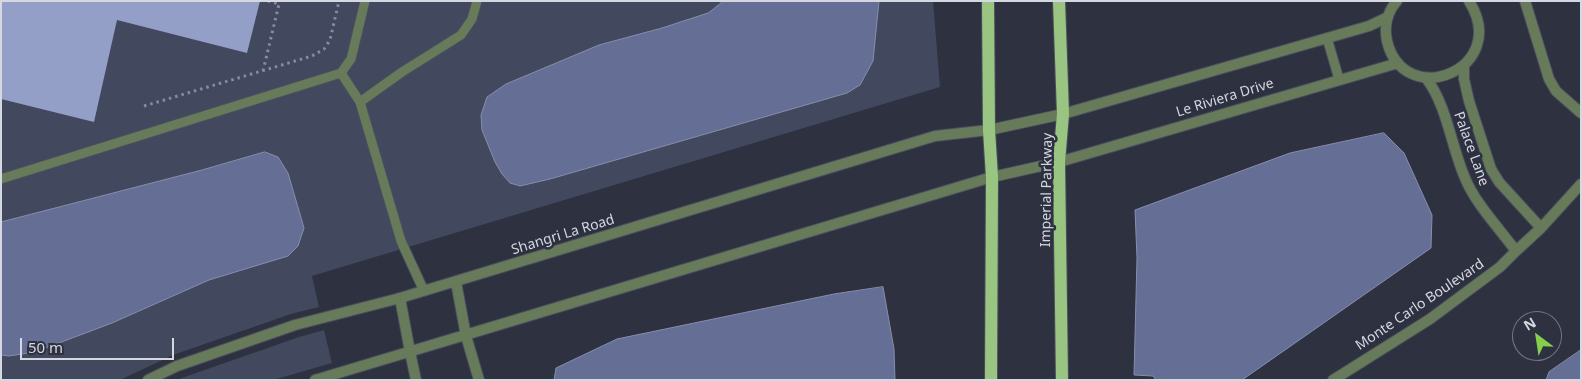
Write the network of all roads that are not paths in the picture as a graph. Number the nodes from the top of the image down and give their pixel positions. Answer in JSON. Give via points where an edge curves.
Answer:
{"nodes":[{"id":1,"x":365,"y":1,"type":"edge"},
{"id":2,"x":477,"y":1,"type":"edge"},
{"id":3,"x":988,"y":1,"type":"edge"},
{"id":4,"x":1059,"y":1,"type":"edge"},
{"id":5,"x":1396,"y":1,"type":"edge"},
{"id":6,"x":1470,"y":1,"type":"edge"},
{"id":7,"x":1525,"y":1,"type":"edge"},
{"id":8,"x":1388,"y":17,"type":"junction"},
{"id":9,"x":1327,"y":38,"type":"junction"},
{"id":10,"x":1398,"y":63,"type":"junction"},
{"id":11,"x":1464,"y":66,"type":"junction"},
{"id":12,"x":341,"y":73,"type":"junction"},
{"id":13,"x":1426,"y":78,"type":"junction"},
{"id":14,"x":1339,"y":79,"type":"junction"},
{"id":15,"x":360,"y":102,"type":"junction"},
{"id":16,"x":1581,"y":113,"type":"edge"},
{"id":17,"x":1063,"y":114,"type":"junction"},
{"id":18,"x":989,"y":130,"type":"junction"},
{"id":19,"x":1060,"y":162,"type":"junction"},
{"id":20,"x":992,"y":177,"type":"junction"},
{"id":21,"x":1,"y":178,"type":"edge"},
{"id":22,"x":1581,"y":184,"type":"edge"},
{"id":23,"x":1541,"y":228,"type":"junction"},
{"id":24,"x":1516,"y":250,"type":"junction"},
{"id":25,"x":456,"y":282,"type":"junction"},
{"id":26,"x":424,"y":291,"type":"junction"},
{"id":27,"x":400,"y":298,"type":"junction"},
{"id":28,"x":466,"y":336,"type":"junction"},
{"id":29,"x":410,"y":352,"type":"junction"},
{"id":30,"x":1335,"y":379,"type":"edge"},
{"id":31,"x":148,"y":380,"type":"edge"},
{"id":32,"x":315,"y":380,"type":"edge"},
{"id":33,"x":416,"y":380,"type":"edge"},
{"id":34,"x":478,"y":380,"type":"edge"},
{"id":35,"x":992,"y":380,"type":"edge"},
{"id":36,"x":1062,"y":380,"type":"edge"}],
"edges":[{"from":1,"to":12,"type":"lane","via":[[351,59]]},
{"from":2,"to":15,"type":"lane","via":[[472,19],[461,35]]},
{"from":3,"to":18,"type":"main road"},
{"from":4,"to":17,"type":"main road","name":"Imperial Parkway"},
{"from":5,"to":8,"type":"street"},
{"from":6,"to":11,"type":"street","via":[[1480,26],[1479,41]]},
{"from":7,"to":16,"type":"street","via":[[1549,79],[1556,91]]},
{"from":8,"to":9,"type":"street","name":"Le Riviera Drive"},
{"from":8,"to":10,"type":"street","via":[[1389,49]]},
{"from":9,"to":14,"type":"lane"},
{"from":9,"to":17,"type":"street","name":"Le Riviera Drive"},
{"from":10,"to":13,"type":"street"},
{"from":10,"to":14,"type":"street","name":"Le Riviera Drive"},
{"from":11,"to":13,"type":"street","via":[[1453,73]]},
{"from":11,"to":23,"type":"street","name":"Palace Lane","via":[[1469,101],[1491,169]]},
{"from":12,"to":15,"type":"lane"},
{"from":12,"to":21,"type":"lane"},
{"from":13,"to":24,"type":"street","name":"Palace Lane","via":[[1439,98],[1459,165],[1472,194]]},
{"from":14,"to":19,"type":"street","name":"Le Riviera Drive"},
{"from":15,"to":26,"type":"lane","via":[[402,241]]},
{"from":17,"to":18,"type":"street","name":"Le Riviera Drive"},
{"from":17,"to":19,"type":"main road","name":"Imperial Parkway"},
{"from":18,"to":20,"type":"main road"},
{"from":18,"to":25,"type":"street","name":"Shangri La Road","via":[[935,136]]},
{"from":19,"to":20,"type":"street","name":"Le Riviera Drive"},
{"from":19,"to":36,"type":"main road","name":"Imperial Parkway"},
{"from":20,"to":28,"type":"street"},
{"from":20,"to":35,"type":"main road"},
{"from":22,"to":23,"type":"street","name":"Monte Carlo Boulevard"},
{"from":23,"to":24,"type":"street","name":"Monte Carlo Boulevard"},
{"from":24,"to":30,"type":"street","name":"Monte Carlo Boulevard","via":[[1500,267],[1430,319]]},
{"from":25,"to":26,"type":"street","name":"Shangri La Road"},
{"from":25,"to":28,"type":"street"},
{"from":26,"to":27,"type":"street","name":"Shangri La Road"},
{"from":27,"to":29,"type":"street"},
{"from":27,"to":31,"type":"street","name":"Shangri La Road","via":[[295,325],[177,366]]},
{"from":28,"to":29,"type":"street"},
{"from":28,"to":34,"type":"street"},
{"from":29,"to":32,"type":"street"},
{"from":29,"to":33,"type":"street"}]}
